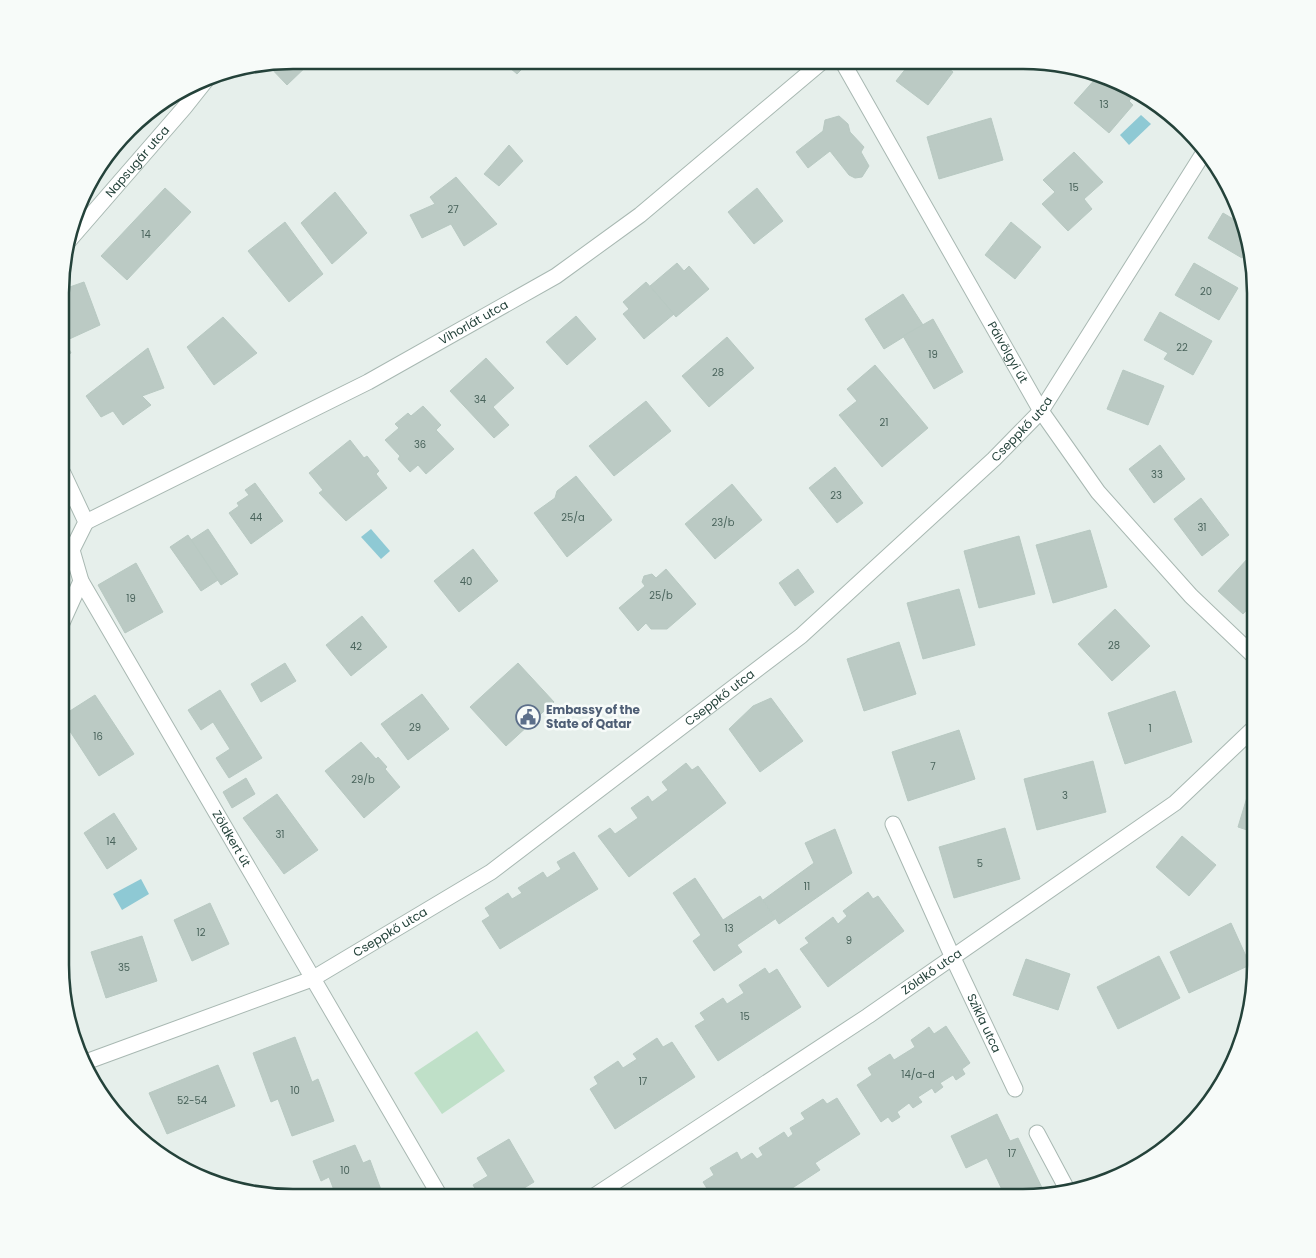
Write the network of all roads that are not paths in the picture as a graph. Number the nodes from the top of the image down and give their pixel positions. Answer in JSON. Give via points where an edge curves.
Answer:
{"nodes":[{"id":1,"x":814,"y":69,"type":"edge"},
{"id":2,"x":847,"y":69,"type":"edge"},
{"id":3,"x":198,"y":90,"type":"edge"},
{"id":4,"x":1202,"y":157,"type":"edge"},
{"id":5,"x":78,"y":231,"type":"edge"},
{"id":6,"x":1041,"y":411,"type":"junction"},
{"id":7,"x":69,"y":486,"type":"edge"},
{"id":8,"x":86,"y":522,"type":"junction"},
{"id":9,"x":81,"y":582,"type":"junction"},
{"id":10,"x":69,"y":608,"type":"edge"},
{"id":11,"x":1247,"y":649,"type":"edge"},
{"id":12,"x":1247,"y":735,"type":"edge"},
{"id":13,"x":893,"y":824,"type":"dead end"},
{"id":14,"x":953,"y":958,"type":"junction"},
{"id":15,"x":312,"y":979,"type":"junction"},
{"id":16,"x":90,"y":1060,"type":"edge"},
{"id":17,"x":1015,"y":1089,"type":"dead end"},
{"id":18,"x":1037,"y":1132,"type":"dead end"},
{"id":19,"x":1065,"y":1185,"type":"edge"},
{"id":20,"x":436,"y":1189,"type":"edge"},
{"id":21,"x":605,"y":1189,"type":"edge"}],
"edges":[{"from":1,"to":8,"type":"street","name":"Vihorlát utca","via":[[640,216],[556,276],[368,382]]},
{"from":2,"to":6,"type":"street","name":"Pálvölgyi út"},
{"from":3,"to":5,"type":"street","name":"Napsugár utca"},
{"from":4,"to":6,"type":"street","name":"Cseppkő utca"},
{"from":6,"to":11,"type":"street","name":"Pálvölgyi út","via":[[1098,492],[1191,596]]},
{"from":6,"to":15,"type":"street","name":"Cseppkő utca","via":[[994,459],[801,636],[491,872]]},
{"from":7,"to":8,"type":"street"},
{"from":8,"to":9,"type":"street","name":"Zöldkert út","via":[[72,550]]},
{"from":9,"to":10,"type":"street"},
{"from":9,"to":15,"type":"street","name":"Zöldkert út"},
{"from":12,"to":14,"type":"street","name":"Zöldkő utca","via":[[1175,803]]},
{"from":13,"to":14,"type":"street","name":"Szikla utca"},
{"from":14,"to":17,"type":"street","name":"Szikla utca"},
{"from":14,"to":21,"type":"street","name":"Zöldkő utca"},
{"from":15,"to":16,"type":"street","name":"Cseppkő utca"},
{"from":15,"to":20,"type":"street","name":"Zöldkert út"},
{"from":18,"to":19,"type":"street"}]}
